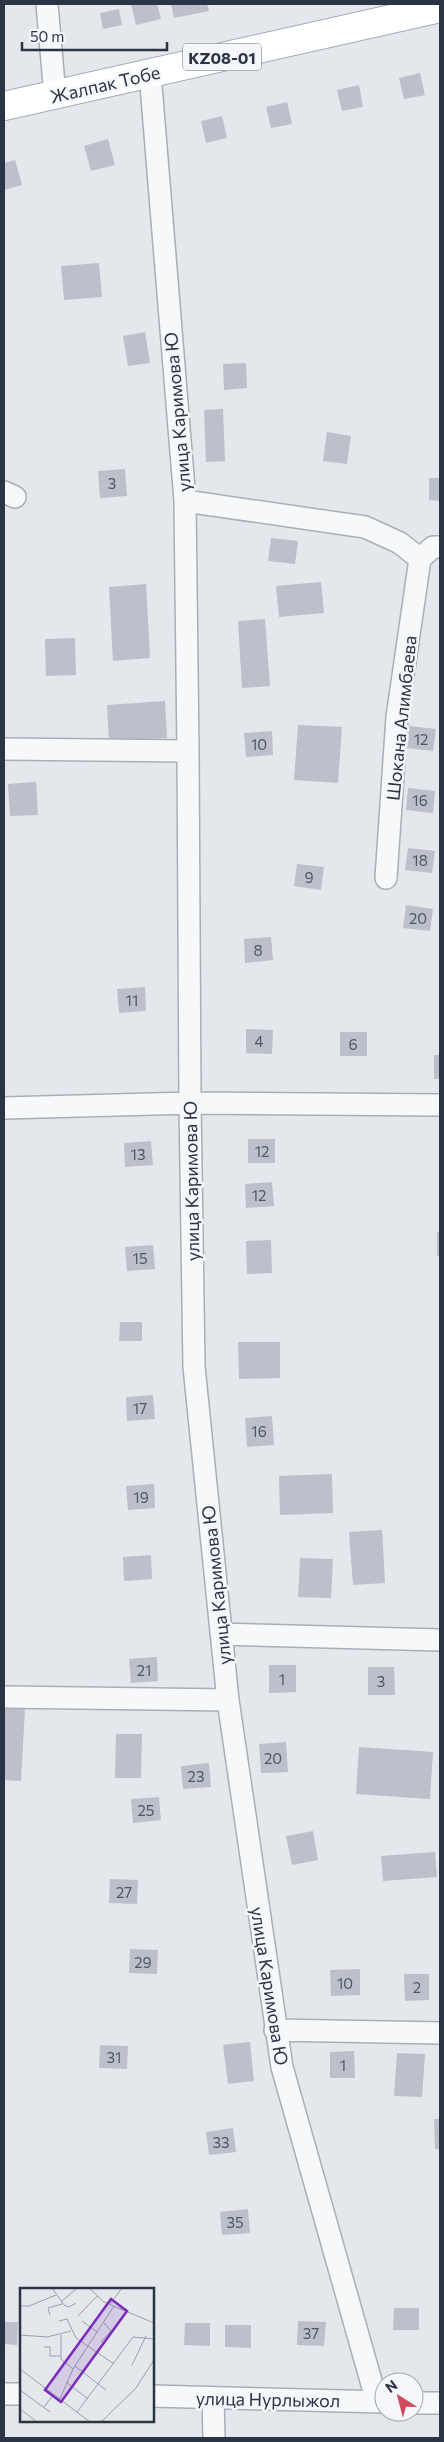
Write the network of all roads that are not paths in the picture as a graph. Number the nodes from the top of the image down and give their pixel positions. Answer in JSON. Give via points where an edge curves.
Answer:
{"nodes":[{"id":1,"x":47,"y":4,"type":"edge"},
{"id":2,"x":440,"y":8,"type":"edge"},
{"id":3,"x":150,"y":73,"type":"junction"},
{"id":4,"x":55,"y":96,"type":"junction"},
{"id":5,"x":4,"y":106,"type":"edge"},
{"id":6,"x":185,"y":501,"type":"junction"},
{"id":7,"x":440,"y":547,"type":"edge"},
{"id":8,"x":420,"y":559,"type":"junction"},
{"id":9,"x":4,"y":749,"type":"edge"},
{"id":10,"x":188,"y":751,"type":"junction"},
{"id":11,"x":386,"y":878,"type":"dead end"},
{"id":12,"x":190,"y":1103,"type":"junction"},
{"id":13,"x":440,"y":1104,"type":"edge"},
{"id":14,"x":4,"y":1108,"type":"edge"},
{"id":15,"x":221,"y":1634,"type":"junction"},
{"id":16,"x":440,"y":1640,"type":"edge"},
{"id":17,"x":4,"y":1697,"type":"edge"},
{"id":18,"x":228,"y":1700,"type":"junction"},
{"id":19,"x":275,"y":2030,"type":"junction"},
{"id":20,"x":440,"y":2033,"type":"edge"},
{"id":21,"x":374,"y":2381,"type":"edge"},
{"id":22,"x":4,"y":2394,"type":"edge"},
{"id":23,"x":20,"y":2394,"type":"edge"},
{"id":24,"x":154,"y":2396,"type":"edge"},
{"id":25,"x":213,"y":2398,"type":"junction"},
{"id":26,"x":374,"y":2402,"type":"edge"},
{"id":27,"x":424,"y":2403,"type":"edge"},
{"id":28,"x":440,"y":2403,"type":"edge"},
{"id":29,"x":214,"y":2438,"type":"edge"}],
"edges":[{"from":1,"to":4,"type":"street"},
{"from":2,"to":3,"type":"main road","name":"Жалпак Тобе","number":"KZ08-01"},
{"from":3,"to":4,"type":"main road","name":"Жалпак Тобе","number":"KZ08-01"},
{"from":3,"to":6,"type":"street","name":"улица Каримова Ю"},
{"from":4,"to":5,"type":"main road","name":"Жалпак Тобе","number":"KZ08-01"},
{"from":6,"to":8,"type":"street","via":[[365,527],[400,543]]},
{"from":6,"to":10,"type":"street","name":"улица Каримова Ю"},
{"from":7,"to":8,"type":"street","via":[[433,547]]},
{"from":8,"to":11,"type":"street","name":"Шокана Алимбаева","via":[[398,717]]},
{"from":9,"to":10,"type":"street"},
{"from":10,"to":12,"type":"street","name":"улица Каримова Ю"},
{"from":12,"to":13,"type":"street"},
{"from":12,"to":14,"type":"street"},
{"from":12,"to":15,"type":"street","name":"улица Каримова Ю","via":[[194,1367]]},
{"from":15,"to":16,"type":"street"},
{"from":15,"to":18,"type":"street","name":"улица Каримова Ю"},
{"from":17,"to":18,"type":"street"},
{"from":18,"to":19,"type":"street","name":"улица Каримова Ю"},
{"from":19,"to":20,"type":"street"},
{"from":19,"to":21,"type":"street","name":"улица Каримова Ю","via":[[285,2076]]},
{"from":22,"to":23,"type":"street"},
{"from":24,"to":25,"type":"street","name":"улица Нурлыжол"},
{"from":25,"to":26,"type":"street","name":"улица Нурлыжол"},
{"from":25,"to":29,"type":"street"},
{"from":27,"to":28,"type":"street"}]}
